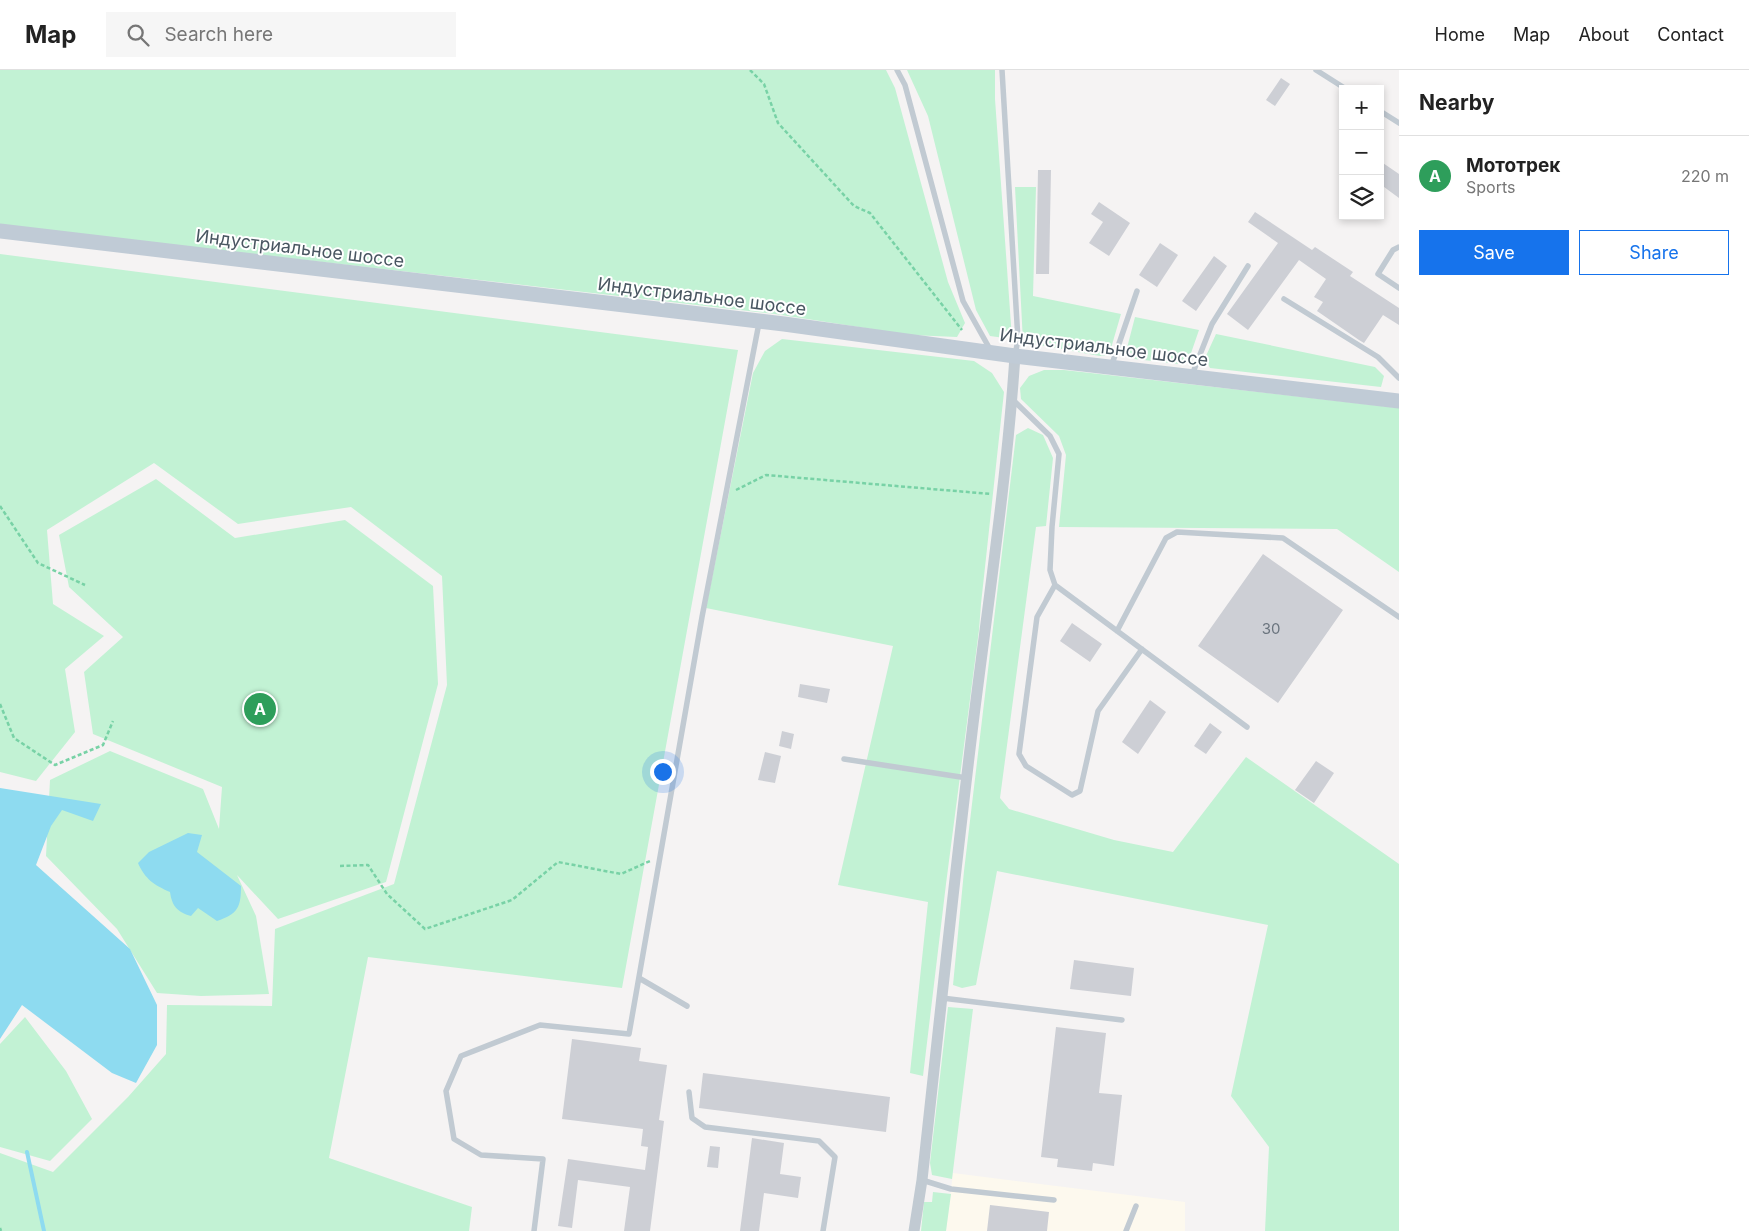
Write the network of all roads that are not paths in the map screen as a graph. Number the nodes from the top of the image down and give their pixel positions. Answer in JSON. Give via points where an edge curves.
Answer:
{"nodes":[{"id":1,"x":897,"y":70,"type":"edge"},
{"id":2,"x":1002,"y":70,"type":"edge"},
{"id":3,"x":1316,"y":70,"type":"edge"},
{"id":4,"x":1340,"y":85,"type":"edge"},
{"id":5,"x":1384,"y":114,"type":"edge"},
{"id":6,"x":1399,"y":123,"type":"edge"},
{"id":7,"x":0,"y":231,"type":"edge"},
{"id":8,"x":1399,"y":247,"type":"edge"},
{"id":9,"x":1248,"y":266,"type":"dead end"},
{"id":10,"x":1399,"y":288,"type":"edge"},
{"id":11,"x":1138,"y":291,"type":"dead end"},
{"id":12,"x":1284,"y":299,"type":"dead end"},
{"id":13,"x":760,"y":321,"type":"junction"},
{"id":14,"x":992,"y":353,"type":"junction"},
{"id":15,"x":1015,"y":356,"type":"junction"},
{"id":16,"x":1111,"y":367,"type":"junction"},
{"id":17,"x":1192,"y":376,"type":"junction"},
{"id":18,"x":1399,"y":378,"type":"edge"},
{"id":19,"x":1012,"y":399,"type":"junction"},
{"id":20,"x":1399,"y":401,"type":"edge"},
{"id":21,"x":1055,"y":585,"type":"junction"},
{"id":22,"x":1399,"y":617,"type":"edge"},
{"id":23,"x":1117,"y":631,"type":"junction"},
{"id":24,"x":1142,"y":649,"type":"junction"},
{"id":25,"x":1247,"y":727,"type":"dead end"},
{"id":26,"x":844,"y":759,"type":"dead end"},
{"id":27,"x":967,"y":778,"type":"junction"},
{"id":28,"x":639,"y":978,"type":"junction"},
{"id":29,"x":942,"y":998,"type":"junction"},
{"id":30,"x":687,"y":1006,"type":"dead end"},
{"id":31,"x":1122,"y":1020,"type":"dead end"},
{"id":32,"x":689,"y":1092,"type":"dead end"},
{"id":33,"x":922,"y":1180,"type":"junction"},
{"id":34,"x":1054,"y":1200,"type":"dead end"},
{"id":35,"x":1136,"y":1206,"type":"dead end"},
{"id":36,"x":534,"y":1231,"type":"edge"},
{"id":37,"x":823,"y":1231,"type":"edge"},
{"id":38,"x":914,"y":1231,"type":"edge"},
{"id":39,"x":1126,"y":1231,"type":"edge"}],
"edges":[{"from":1,"to":14,"type":"lane","via":[[905,85],[963,301]]},
{"from":2,"to":15,"type":"lane","via":[[1018,340]]},
{"from":3,"to":4,"type":"lane"},
{"from":5,"to":6,"type":"lane"},
{"from":7,"to":13,"type":"main road","name":"Индустриальное шоссе"},
{"from":8,"to":10,"type":"lane","via":[[1393,250],[1378,274]]},
{"from":9,"to":17,"type":"lane","via":[[1212,324]]},
{"from":11,"to":16,"type":"lane"},
{"from":12,"to":18,"type":"lane","via":[[1378,357]]},
{"from":13,"to":14,"type":"main road","name":"Индустриальное шоссе"},
{"from":13,"to":28,"type":"lane","via":[[702,617]]},
{"from":14,"to":15,"type":"main road","name":"Индустриальное шоссе"},
{"from":15,"to":16,"type":"main road","name":"Индустриальное шоссе"},
{"from":15,"to":19,"type":"street"},
{"from":16,"to":17,"type":"main road","name":"Индустриальное шоссе"},
{"from":17,"to":20,"type":"main road","name":"Индустриальное шоссе"},
{"from":19,"to":21,"type":"lane","via":[[1050,436],[1059,454],[1050,570]]},
{"from":19,"to":27,"type":"street"},
{"from":21,"to":23,"type":"lane"},
{"from":21,"to":24,"type":"lane","via":[[1037,617],[1018,754],[1026,766],[1072,794],[1080,791],[1098,711]]},
{"from":22,"to":23,"type":"lane","via":[[1284,538],[1177,532],[1166,538]]},
{"from":23,"to":24,"type":"lane"},
{"from":24,"to":25,"type":"lane"},
{"from":26,"to":27,"type":"lane"},
{"from":27,"to":29,"type":"street"},
{"from":28,"to":30,"type":"lane"},
{"from":28,"to":36,"type":"lane","via":[[629,1034],[540,1025],[461,1056],[446,1091],[454,1139],[481,1154],[543,1159]]},
{"from":29,"to":31,"type":"lane"},
{"from":29,"to":33,"type":"street"},
{"from":32,"to":37,"type":"lane","via":[[692,1118],[705,1126],[819,1141],[835,1157]]},
{"from":33,"to":34,"type":"lane","via":[[951,1189]]},
{"from":33,"to":38,"type":"street"},
{"from":35,"to":39,"type":"lane"}]}
